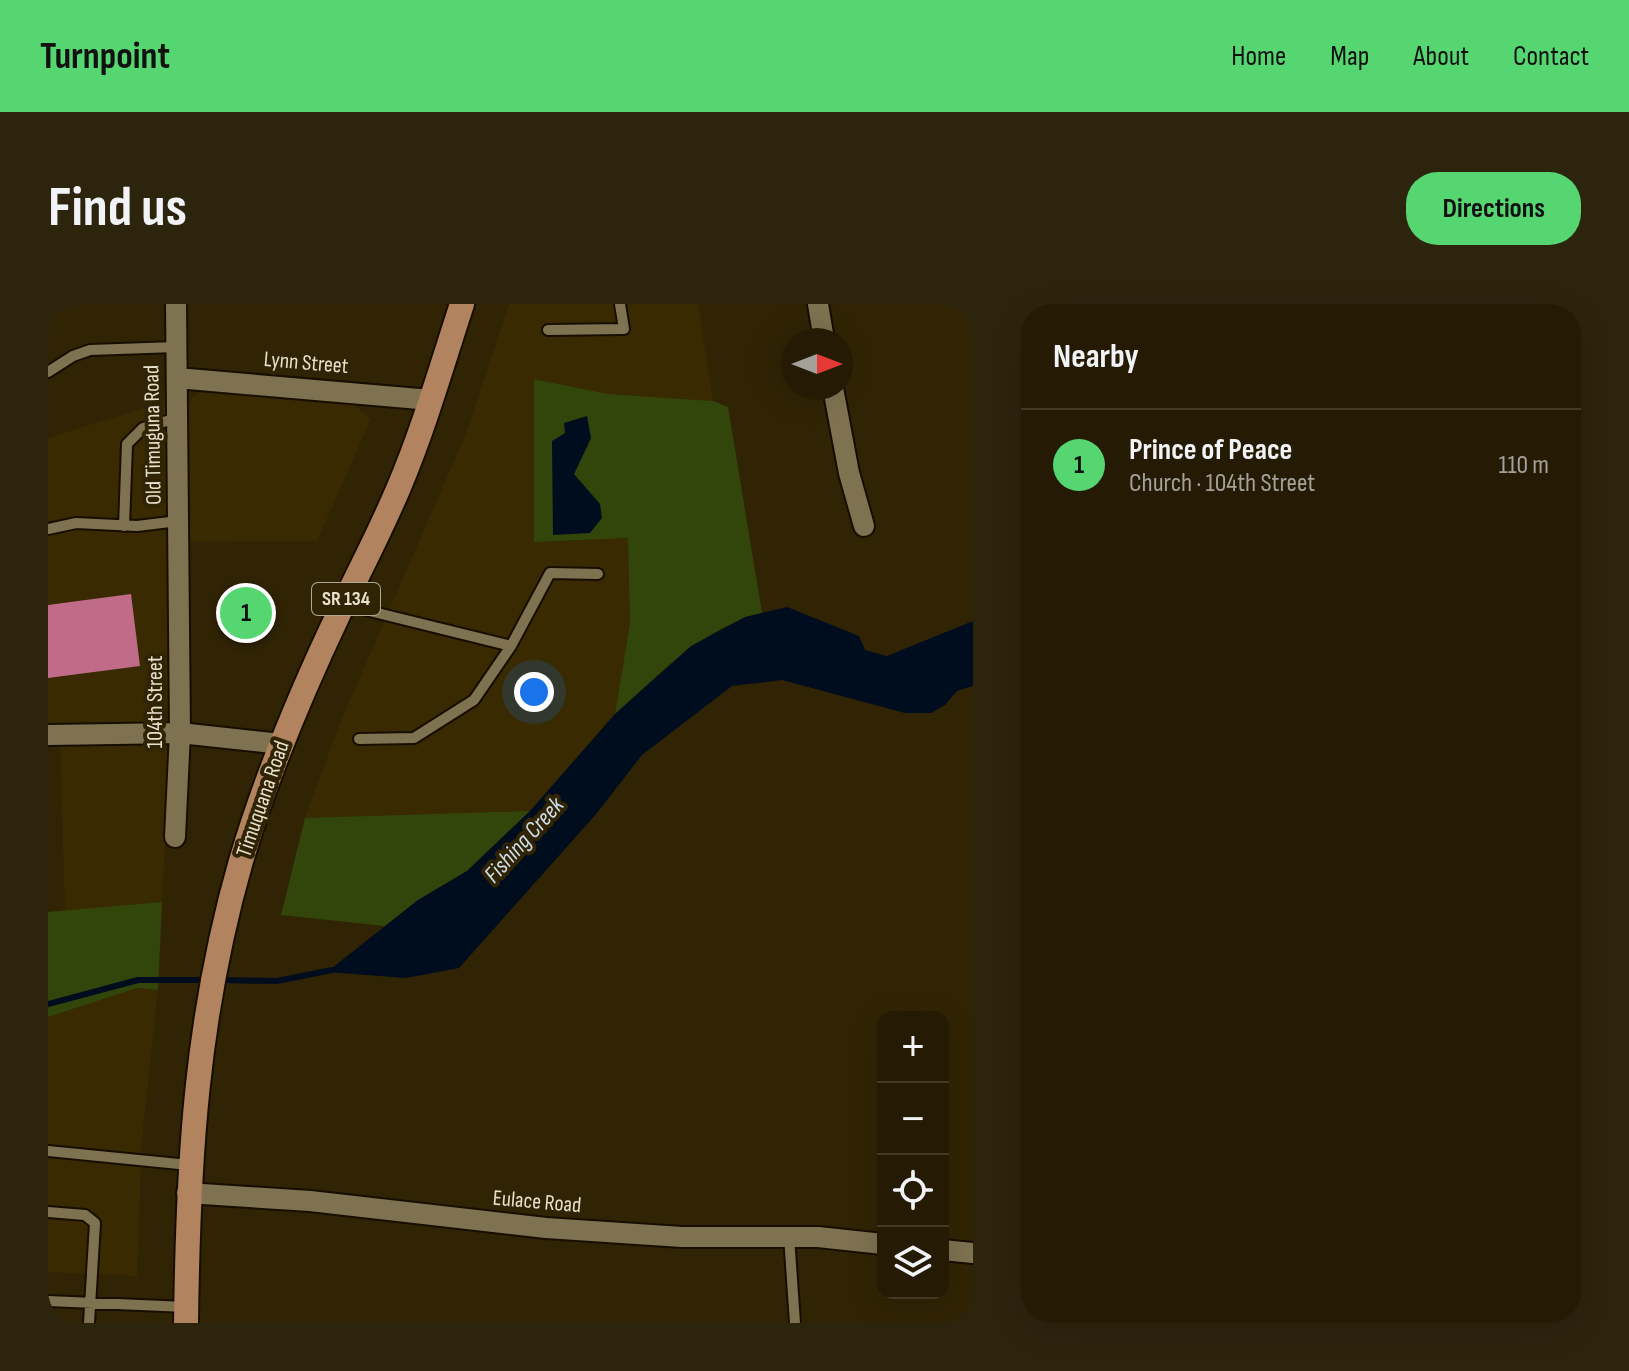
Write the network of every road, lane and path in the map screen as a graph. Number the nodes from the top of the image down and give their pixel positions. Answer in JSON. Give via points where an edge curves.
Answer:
{"nodes":[{"id":1,"x":176,"y":304,"type":"edge"},
{"id":2,"x":462,"y":304,"type":"edge"},
{"id":3,"x":620,"y":304,"type":"edge"},
{"id":4,"x":818,"y":304,"type":"edge"},
{"id":5,"x":822,"y":328,"type":"edge"},
{"id":6,"x":548,"y":330,"type":"dead end"},
{"id":7,"x":176,"y":347,"type":"junction"},
{"id":8,"x":48,"y":372,"type":"edge"},
{"id":9,"x":177,"y":378,"type":"junction"},
{"id":10,"x":431,"y":400,"type":"junction"},
{"id":11,"x":835,"y":400,"type":"edge"},
{"id":12,"x":177,"y":418,"type":"junction"},
{"id":13,"x":178,"y":521,"type":"junction"},
{"id":14,"x":124,"y":526,"type":"junction"},
{"id":15,"x":864,"y":526,"type":"dead end"},
{"id":16,"x":48,"y":529,"type":"edge"},
{"id":17,"x":178,"y":566,"type":"joint"},
{"id":18,"x":598,"y":574,"type":"dead end"},
{"id":19,"x":343,"y":604,"type":"junction"},
{"id":20,"x":511,"y":646,"type":"junction"},
{"id":21,"x":180,"y":733,"type":"junction"},
{"id":22,"x":48,"y":735,"type":"edge"},
{"id":23,"x":359,"y":739,"type":"dead end"},
{"id":24,"x":281,"y":744,"type":"junction"},
{"id":25,"x":175,"y":837,"type":"dead end"},
{"id":26,"x":48,"y":1151,"type":"edge"},
{"id":27,"x":189,"y":1165,"type":"junction"},
{"id":28,"x":187,"y":1193,"type":"junction"},
{"id":29,"x":48,"y":1212,"type":"edge"},
{"id":30,"x":789,"y":1236,"type":"junction"},
{"id":31,"x":877,"y":1243,"type":"edge"},
{"id":32,"x":949,"y":1251,"type":"edge"},
{"id":33,"x":973,"y":1253,"type":"edge"},
{"id":34,"x":48,"y":1301,"type":"edge"},
{"id":35,"x":90,"y":1302,"type":"junction"},
{"id":36,"x":186,"y":1315,"type":"edge"},
{"id":37,"x":89,"y":1323,"type":"edge"},
{"id":38,"x":795,"y":1323,"type":"edge"}],
"edges":[{"from":1,"to":7,"type":"street","name":"Old Timuguna Road"},
{"from":2,"to":10,"type":"main road","name":"Timuquana Road","number":"SR 134"},
{"from":3,"to":6,"type":"lane","via":[[624,329]]},
{"from":4,"to":5,"type":"street"},
{"from":7,"to":8,"type":"lane","via":[[90,350]]},
{"from":7,"to":9,"type":"street","name":"Old Timuguna Road"},
{"from":9,"to":10,"type":"street","name":"Lynn Street"},
{"from":9,"to":12,"type":"street","name":"Old Timuguna Road"},
{"from":10,"to":19,"type":"main road","name":"Timuquana Road","number":"SR 134","via":[[399,487]]},
{"from":11,"to":15,"type":"street"},
{"from":12,"to":13,"type":"street","name":"Old Timuguna Road"},
{"from":12,"to":14,"type":"lane","via":[[143,428],[127,444]]},
{"from":13,"to":14,"type":"lane"},
{"from":13,"to":17,"type":"street","name":"Old Timuguna Road"},
{"from":14,"to":16,"type":"lane","via":[[76,523]]},
{"from":17,"to":21,"type":"street","name":"104th Street"},
{"from":18,"to":20,"type":"lane","via":[[550,573]]},
{"from":19,"to":20,"type":"lane"},
{"from":19,"to":24,"type":"main road","name":"Timuquana Road","number":"SR 134"},
{"from":20,"to":23,"type":"lane","via":[[474,700],[414,738]]},
{"from":21,"to":22,"type":"street"},
{"from":21,"to":24,"type":"street"},
{"from":21,"to":25,"type":"street","name":"104th Street"},
{"from":24,"to":27,"type":"main road","name":"Timuquana Road","number":"SR 134","via":[[241,860],[208,999]]},
{"from":26,"to":27,"type":"lane"},
{"from":27,"to":28,"type":"main road","name":"Timuquana Road","number":"SR 134"},
{"from":28,"to":30,"type":"street","name":"Eulace Road","via":[[546,1228],[682,1237]]},
{"from":28,"to":36,"type":"main road","name":"Timuquana Road","number":"SR 134"},
{"from":29,"to":35,"type":"lane","via":[[85,1215],[95,1223]]},
{"from":30,"to":31,"type":"street","name":"Eulace Road"},
{"from":30,"to":38,"type":"lane"},
{"from":32,"to":33,"type":"street"},
{"from":34,"to":35,"type":"lane"},
{"from":35,"to":36,"type":"lane"},
{"from":35,"to":37,"type":"lane"}]}
